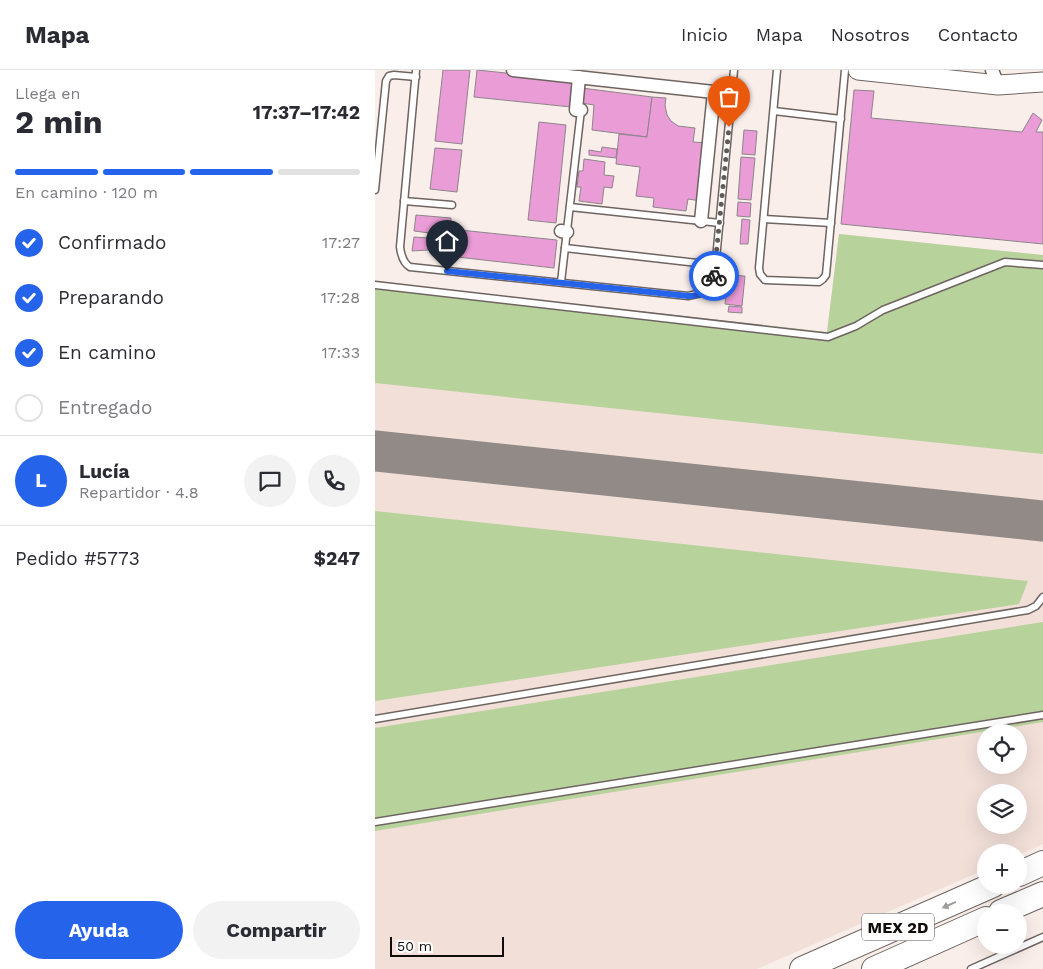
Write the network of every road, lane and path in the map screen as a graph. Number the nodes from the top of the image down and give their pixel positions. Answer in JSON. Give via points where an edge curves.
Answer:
{"nodes":[{"id":1,"x":513,"y":70,"type":"edge"},
{"id":2,"x":734,"y":70,"type":"edge"},
{"id":3,"x":777,"y":70,"type":"edge"},
{"id":4,"x":845,"y":70,"type":"edge"},
{"id":5,"x":858,"y":70,"type":"edge"},
{"id":6,"x":416,"y":73,"type":"edge"},
{"id":7,"x":579,"y":77,"type":"junction"},
{"id":8,"x":995,"y":77,"type":"edge"},
{"id":9,"x":1043,"y":82,"type":"edge"},
{"id":10,"x":1043,"y":90,"type":"edge"},
{"id":11,"x":714,"y":92,"type":"junction"},
{"id":12,"x":732,"y":94,"type":"junction"},
{"id":13,"x":581,"y":110,"type":"joint"},
{"id":14,"x":774,"y":112,"type":"junction"},
{"id":15,"x":841,"y":119,"type":"junction"},
{"id":16,"x":375,"y":190,"type":"edge"},
{"id":17,"x":405,"y":201,"type":"junction"},
{"id":18,"x":452,"y":205,"type":"dead end"},
{"id":19,"x":570,"y":207,"type":"junction"},
{"id":20,"x":764,"y":219,"type":"junction"},
{"id":21,"x":701,"y":221,"type":"junction"},
{"id":22,"x":720,"y":223,"type":"junction"},
{"id":23,"x":831,"y":223,"type":"junction"},
{"id":24,"x":565,"y":248,"type":"junction"},
{"id":25,"x":715,"y":265,"type":"junction"},
{"id":26,"x":1043,"y":265,"type":"edge"},
{"id":27,"x":561,"y":282,"type":"junction"},
{"id":28,"x":375,"y":285,"type":"edge"},
{"id":29,"x":1043,"y":596,"type":"edge"},
{"id":30,"x":1043,"y":714,"type":"edge"},
{"id":31,"x":375,"y":719,"type":"edge"},
{"id":32,"x":375,"y":822,"type":"edge"},
{"id":33,"x":1043,"y":863,"type":"edge"},
{"id":34,"x":1027,"y":870,"type":"edge"},
{"id":35,"x":977,"y":892,"type":"edge"},
{"id":36,"x":1043,"y":894,"type":"edge"},
{"id":37,"x":1020,"y":904,"type":"edge"},
{"id":38,"x":977,"y":923,"type":"edge"},
{"id":39,"x":1043,"y":937,"type":"edge"},
{"id":40,"x":803,"y":969,"type":"edge"},
{"id":41,"x":874,"y":969,"type":"edge"},
{"id":42,"x":971,"y":969,"type":"edge"}],
"edges":[{"from":1,"to":7,"type":"street"},
{"from":2,"to":12,"type":"lane"},
{"from":3,"to":14,"type":"lane"},
{"from":4,"to":15,"type":"lane"},
{"from":5,"to":8,"type":"main road"},
{"from":6,"to":16,"type":"lane","via":[[389,76],[386,81]]},
{"from":6,"to":17,"type":"lane"},
{"from":7,"to":11,"type":"street"},
{"from":7,"to":13,"type":"street","via":[[576,110]]},
{"from":8,"to":9,"type":"main road"},
{"from":8,"to":10,"type":"street"},
{"from":11,"to":12,"type":"street"},
{"from":11,"to":21,"type":"street"},
{"from":12,"to":22,"type":"lane"},
{"from":13,"to":19,"type":"lane"},
{"from":14,"to":15,"type":"lane"},
{"from":14,"to":20,"type":"lane"},
{"from":15,"to":23,"type":"lane"},
{"from":17,"to":18,"type":"lane"},
{"from":17,"to":27,"type":"lane","via":[[400,248],[410,267]]},
{"from":19,"to":21,"type":"lane"},
{"from":19,"to":24,"type":"lane","via":[[564,232]]},
{"from":20,"to":23,"type":"lane"},
{"from":20,"to":23,"type":"lane","via":[[759,268],[765,280],[823,280]]},
{"from":21,"to":22,"type":"lane"},
{"from":22,"to":25,"type":"lane"},
{"from":24,"to":25,"type":"lane"},
{"from":24,"to":27,"type":"lane"},
{"from":25,"to":27,"type":"lane","via":[[710,288],[693,296]]},
{"from":26,"to":28,"type":"lane","via":[[1005,262],[883,310],[828,337]]},
{"from":29,"to":31,"type":"lane","via":[[1036,606],[1028,610]]},
{"from":30,"to":32,"type":"lane"},
{"from":33,"to":34,"type":"highway"},
{"from":35,"to":40,"type":"highway","number":"MEX 2D","one_way":true},
{"from":36,"to":37,"type":"highway"},
{"from":38,"to":41,"type":"highway","number":"MEX 2D"},
{"from":39,"to":42,"type":"lane"}]}
